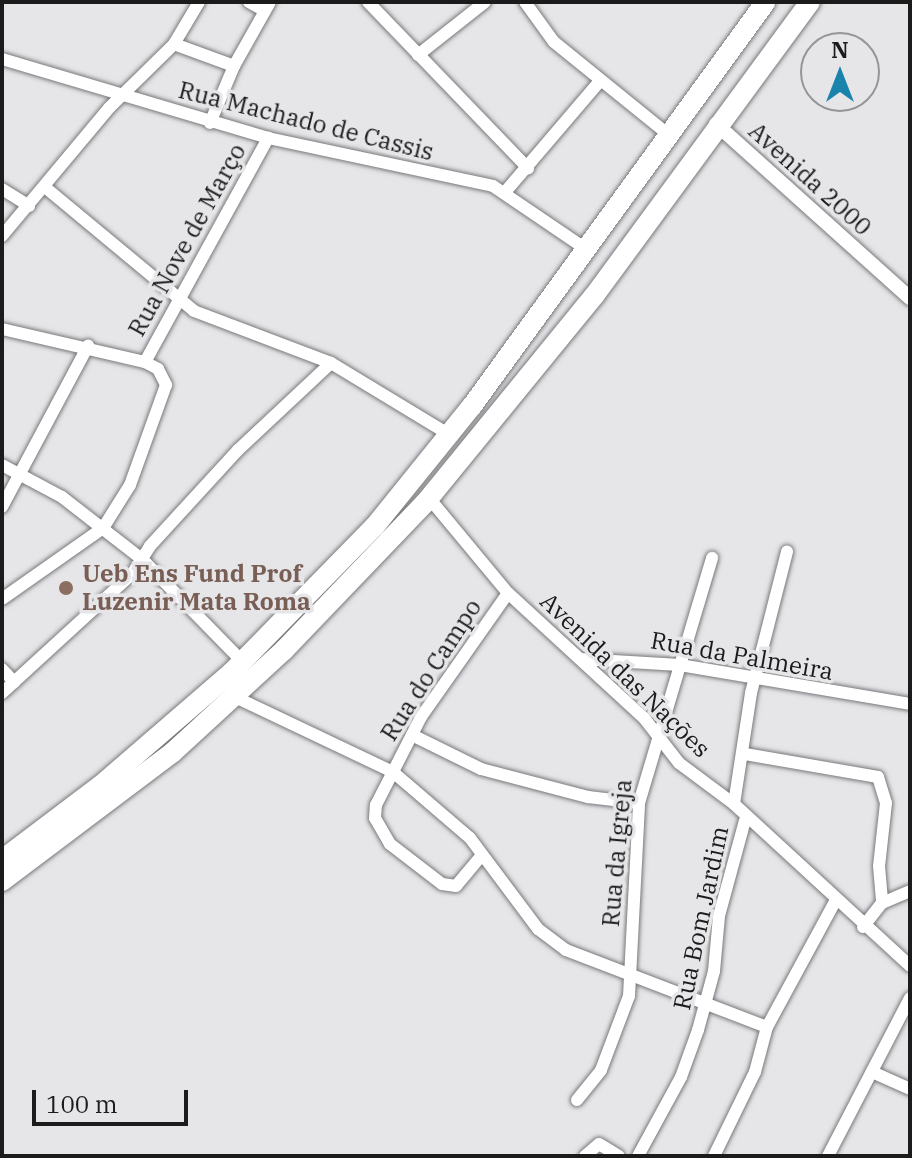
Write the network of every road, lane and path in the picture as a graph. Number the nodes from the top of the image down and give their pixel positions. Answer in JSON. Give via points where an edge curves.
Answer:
{"nodes":[{"id":1,"x":199,"y":2,"type":"edge"},
{"id":2,"x":249,"y":2,"type":"edge"},
{"id":3,"x":368,"y":2,"type":"edge"},
{"id":4,"x":485,"y":2,"type":"edge"},
{"id":5,"x":525,"y":2,"type":"edge"},
{"id":6,"x":810,"y":2,"type":"edge"},
{"id":7,"x":759,"y":5,"type":"edge"},
{"id":8,"x":268,"y":7,"type":"edge"},
{"id":9,"x":174,"y":44,"type":"junction"},
{"id":10,"x":418,"y":55,"type":"junction"},
{"id":11,"x":2,"y":59,"type":"edge"},
{"id":12,"x":234,"y":66,"type":"junction"},
{"id":13,"x":599,"y":82,"type":"junction"},
{"id":14,"x":121,"y":96,"type":"junction"},
{"id":15,"x":210,"y":123,"type":"junction"},
{"id":16,"x":716,"y":124,"type":"junction"},
{"id":17,"x":669,"y":135,"type":"junction"},
{"id":18,"x":268,"y":138,"type":"junction"},
{"id":19,"x":528,"y":168,"type":"junction"},
{"id":20,"x":46,"y":188,"type":"junction"},
{"id":21,"x":2,"y":189,"type":"edge"},
{"id":22,"x":506,"y":191,"type":"junction"},
{"id":23,"x":29,"y":206,"type":"junction"},
{"id":24,"x":2,"y":236,"type":"edge"},
{"id":25,"x":587,"y":250,"type":"junction"},
{"id":26,"x":181,"y":297,"type":"junction"},
{"id":27,"x":910,"y":298,"type":"edge"},
{"id":28,"x":2,"y":329,"type":"edge"},
{"id":29,"x":88,"y":346,"type":"junction"},
{"id":30,"x":145,"y":362,"type":"junction"},
{"id":31,"x":331,"y":363,"type":"junction"},
{"id":32,"x":450,"y":435,"type":"junction"},
{"id":33,"x":2,"y":465,"type":"edge"},
{"id":34,"x":22,"y":473,"type":"junction"},
{"id":35,"x":429,"y":498,"type":"junction"},
{"id":36,"x":2,"y":507,"type":"edge"},
{"id":37,"x":103,"y":528,"type":"junction"},
{"id":38,"x":787,"y":552,"type":"dead end"},
{"id":39,"x":712,"y":558,"type":"dead end"},
{"id":40,"x":143,"y":560,"type":"junction"},
{"id":41,"x":508,"y":593,"type":"junction"},
{"id":42,"x":2,"y":599,"type":"edge"},
{"id":43,"x":580,"y":659,"type":"junction"},
{"id":44,"x":243,"y":662,"type":"junction"},
{"id":45,"x":680,"y":665,"type":"junction"},
{"id":46,"x":2,"y":669,"type":"edge"},
{"id":47,"x":756,"y":676,"type":"junction"},
{"id":48,"x":14,"y":682,"type":"junction"},
{"id":49,"x":2,"y":693,"type":"edge"},
{"id":50,"x":235,"y":697,"type":"junction"},
{"id":51,"x":910,"y":704,"type":"edge"},
{"id":52,"x":412,"y":735,"type":"junction"},
{"id":53,"x":657,"y":738,"type":"junction"},
{"id":54,"x":745,"y":754,"type":"junction"},
{"id":55,"x":393,"y":772,"type":"junction"},
{"id":56,"x":639,"y":803,"type":"junction"},
{"id":57,"x":734,"y":804,"type":"junction"},
{"id":58,"x":745,"y":820,"type":"junction"},
{"id":59,"x":482,"y":855,"type":"junction"},
{"id":60,"x":2,"y":860,"type":"edge"},
{"id":61,"x":2,"y":881,"type":"edge"},
{"id":62,"x":910,"y":891,"type":"edge"},
{"id":63,"x":835,"y":902,"type":"junction"},
{"id":64,"x":882,"y":903,"type":"junction"},
{"id":65,"x":863,"y":927,"type":"junction"},
{"id":66,"x":910,"y":966,"type":"edge"},
{"id":67,"x":631,"y":978,"type":"junction"},
{"id":68,"x":910,"y":998,"type":"edge"},
{"id":69,"x":705,"y":1005,"type":"junction"},
{"id":70,"x":767,"y":1027,"type":"junction"},
{"id":71,"x":872,"y":1072,"type":"junction"},
{"id":72,"x":910,"y":1089,"type":"edge"},
{"id":73,"x":577,"y":1100,"type":"dead end"},
{"id":74,"x":585,"y":1156,"type":"edge"},
{"id":75,"x":619,"y":1156,"type":"edge"},
{"id":76,"x":638,"y":1156,"type":"edge"},
{"id":77,"x":714,"y":1156,"type":"edge"},
{"id":78,"x":828,"y":1156,"type":"edge"}],
"edges":[{"from":1,"to":9,"type":"street"},
{"from":2,"to":8,"type":"street"},
{"from":3,"to":10,"type":"street"},
{"from":4,"to":10,"type":"street"},
{"from":5,"to":13,"type":"street","via":[[554,42]]},
{"from":6,"to":16,"type":"highway"},
{"from":7,"to":17,"type":"highway"},
{"from":8,"to":12,"type":"street"},
{"from":9,"to":12,"type":"street"},
{"from":9,"to":14,"type":"street"},
{"from":10,"to":19,"type":"street"},
{"from":11,"to":14,"type":"street","name":"Rua Machado de Cassis"},
{"from":12,"to":15,"type":"street"},
{"from":13,"to":17,"type":"street"},
{"from":13,"to":19,"type":"street"},
{"from":14,"to":15,"type":"street","name":"Rua Machado de Cassis"},
{"from":14,"to":20,"type":"street"},
{"from":15,"to":18,"type":"street","name":"Rua Machado de Cassis"},
{"from":16,"to":27,"type":"street","name":"Avenida 2000"},
{"from":16,"to":35,"type":"highway","via":[[594,296]]},
{"from":17,"to":25,"type":"highway"},
{"from":18,"to":22,"type":"street","name":"Rua Machado de Cassis"},
{"from":18,"to":26,"type":"street","name":"Rua Nove de Março"},
{"from":19,"to":22,"type":"street"},
{"from":20,"to":23,"type":"street"},
{"from":20,"to":26,"type":"street"},
{"from":21,"to":23,"type":"street"},
{"from":22,"to":25,"type":"street","name":"Rua Machado de Cassis"},
{"from":23,"to":24,"type":"street"},
{"from":25,"to":32,"type":"highway"},
{"from":26,"to":30,"type":"street","name":"Rua Nove de Março"},
{"from":26,"to":31,"type":"street","via":[[202,316]]},
{"from":28,"to":29,"type":"street"},
{"from":29,"to":30,"type":"street"},
{"from":29,"to":34,"type":"street"},
{"from":30,"to":37,"type":"street","via":[[164,377],[164,401],[130,485]]},
{"from":31,"to":32,"type":"street"},
{"from":31,"to":40,"type":"street","via":[[238,450]]},
{"from":32,"to":44,"type":"highway","via":[[326,580]]},
{"from":33,"to":34,"type":"street"},
{"from":34,"to":36,"type":"street"},
{"from":34,"to":37,"type":"street"},
{"from":35,"to":41,"type":"street","name":"Avenida das Nações"},
{"from":35,"to":50,"type":"highway"},
{"from":37,"to":40,"type":"street"},
{"from":37,"to":42,"type":"street"},
{"from":38,"to":47,"type":"street","name":"Rua Bom Jardim"},
{"from":39,"to":45,"type":"street","name":"Rua da Igreja"},
{"from":40,"to":44,"type":"street"},
{"from":40,"to":48,"type":"street"},
{"from":41,"to":43,"type":"street","name":"Avenida das Nações"},
{"from":41,"to":52,"type":"street","name":"Rua do Campo"},
{"from":43,"to":45,"type":"street","name":"Rua da Palmeira"},
{"from":43,"to":53,"type":"street","name":"Avenida das Nações","via":[[644,718]]},
{"from":44,"to":60,"type":"highway","via":[[100,786]]},
{"from":45,"to":47,"type":"street","name":"Rua da Palmeira"},
{"from":45,"to":53,"type":"street","name":"Rua da Igreja"},
{"from":46,"to":48,"type":"street"},
{"from":47,"to":51,"type":"street","name":"Rua da Palmeira","via":[[849,697]]},
{"from":47,"to":54,"type":"street","name":"Rua Bom Jardim"},
{"from":48,"to":49,"type":"street"},
{"from":50,"to":55,"type":"street","name":"Rua do Campo"},
{"from":50,"to":61,"type":"highway","via":[[173,752]]},
{"from":52,"to":55,"type":"street","name":"Rua do Campo"},
{"from":52,"to":56,"type":"street","via":[[481,769],[570,793]]},
{"from":53,"to":56,"type":"street","name":"Rua da Igreja"},
{"from":53,"to":57,"type":"street","name":"Avenida das Nações","via":[[679,763]]},
{"from":54,"to":57,"type":"street","name":"Rua Bom Jardim"},
{"from":54,"to":64,"type":"street","via":[[878,777],[886,803],[879,866]]},
{"from":55,"to":59,"type":"street","via":[[470,838]]},
{"from":55,"to":59,"type":"street","name":"Rua do Campo","via":[[378,799],[375,818],[398,853],[451,887]]},
{"from":56,"to":67,"type":"street","name":"Rua da Igreja"},
{"from":57,"to":58,"type":"street","name":"Avenida das Nações"},
{"from":58,"to":63,"type":"street","name":"Avenida das Nações"},
{"from":58,"to":69,"type":"street","name":"Rua Bom Jardim","via":[[719,916]]},
{"from":59,"to":67,"type":"street","via":[[551,941],[593,965]]},
{"from":62,"to":64,"type":"street"},
{"from":63,"to":65,"type":"street","name":"Avenida das Nações"},
{"from":63,"to":70,"type":"street"},
{"from":64,"to":65,"type":"street"},
{"from":65,"to":66,"type":"street","name":"Avenida das Nações"},
{"from":67,"to":69,"type":"street"},
{"from":67,"to":73,"type":"street","name":"Rua da Igreja","via":[[601,1070]]},
{"from":68,"to":71,"type":"street"},
{"from":69,"to":70,"type":"street"},
{"from":69,"to":76,"type":"street","name":"Rua Bom Jardim","via":[[681,1077]]},
{"from":70,"to":77,"type":"street","via":[[755,1072]]},
{"from":71,"to":72,"type":"street"},
{"from":71,"to":78,"type":"street"},
{"from":74,"to":75,"type":"street","via":[[599,1144]]}]}
